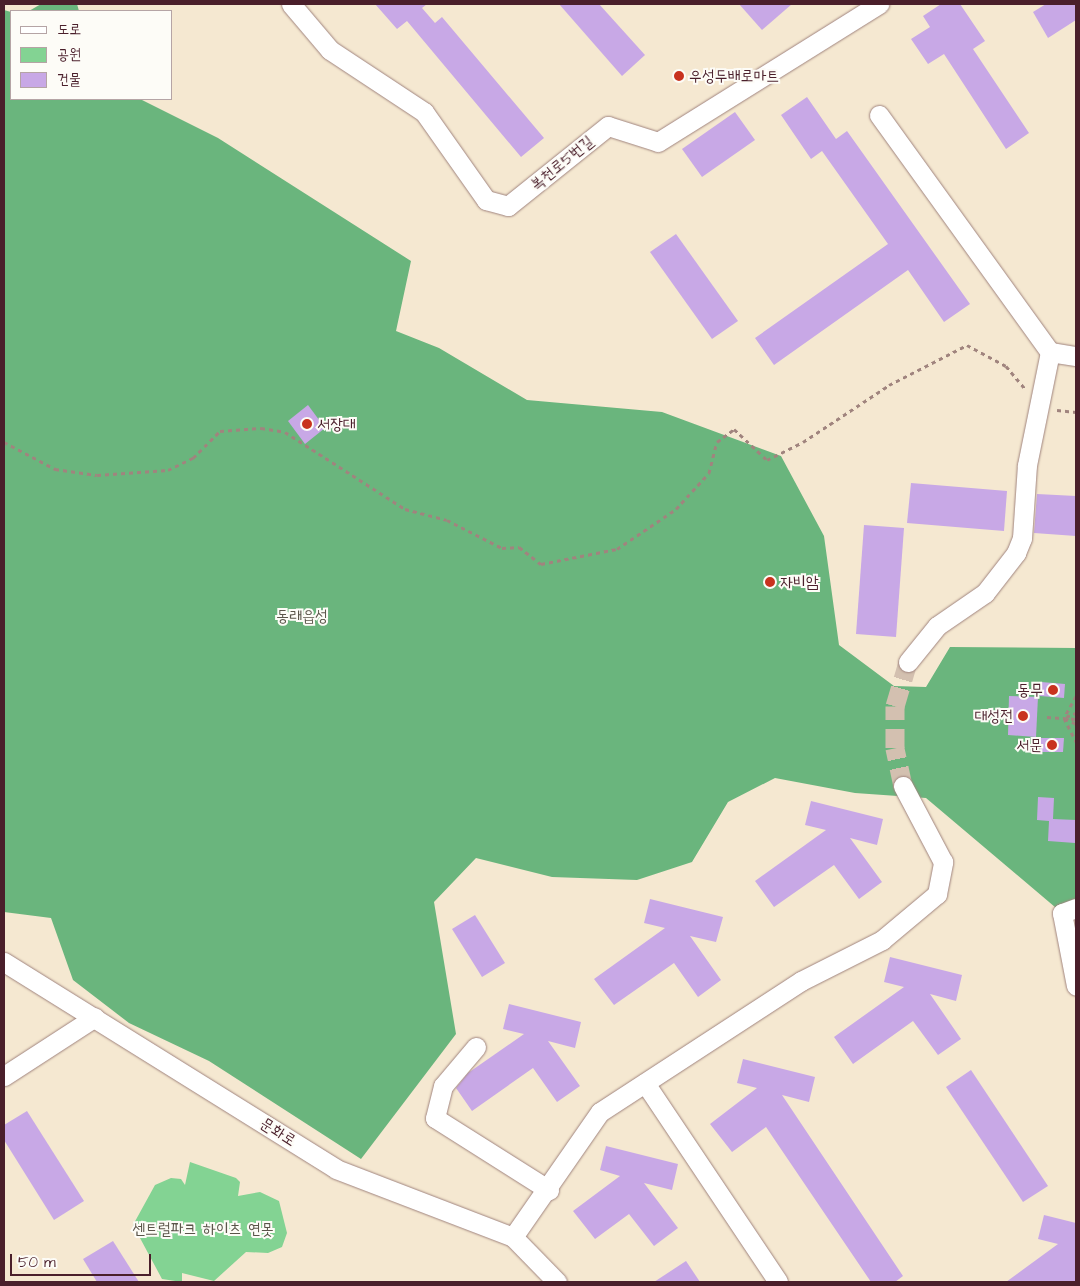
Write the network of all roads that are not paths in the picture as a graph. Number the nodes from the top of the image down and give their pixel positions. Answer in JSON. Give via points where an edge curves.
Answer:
{"nodes":[{"id":1,"x":291,"y":4,"type":"edge"},
{"id":2,"x":879,"y":4,"type":"edge"},
{"id":3,"x":879,"y":115,"type":"dead end"},
{"id":4,"x":1050,"y":352,"type":"junction"},
{"id":5,"x":1076,"y":356,"type":"edge"},
{"id":6,"x":908,"y":662,"type":"tunnel mouth"},
{"id":7,"x":903,"y":786,"type":"tunnel mouth"},
{"id":8,"x":1076,"y":908,"type":"edge"},
{"id":9,"x":4,"y":962,"type":"edge"},
{"id":10,"x":1076,"y":986,"type":"edge"},
{"id":11,"x":95,"y":1017,"type":"junction"},
{"id":12,"x":476,"y":1047,"type":"dead end"},
{"id":13,"x":4,"y":1076,"type":"edge"},
{"id":14,"x":645,"y":1083,"type":"junction"},
{"id":15,"x":549,"y":1190,"type":"junction"},
{"id":16,"x":513,"y":1237,"type":"junction"},
{"id":17,"x":553,"y":1280,"type":"edge"},
{"id":18,"x":778,"y":1282,"type":"edge"}],
"edges":[{"from":1,"to":2,"type":"street","name":"복천로5번길","via":[[330,50],[424,112],[486,200],[508,206],[608,126],[658,142]]},
{"from":3,"to":4,"type":"street"},
{"from":4,"to":5,"type":"street"},
{"from":4,"to":6,"type":"street","via":[[1027,466],[1022,538],[1016,553],[985,593],[937,626]]},
{"from":7,"to":14,"type":"street","via":[[943,862],[936,894],[882,940],[801,981]]},
{"from":8,"to":10,"type":"street","via":[[1062,913]]},
{"from":9,"to":11,"type":"street","name":"문화로"},
{"from":11,"to":13,"type":"street"},
{"from":11,"to":16,"type":"street","name":"문화로","via":[[336,1168]]},
{"from":12,"to":15,"type":"street","via":[[443,1086],[435,1118]]},
{"from":14,"to":15,"type":"street","via":[[600,1112]]},
{"from":14,"to":18,"type":"street"},
{"from":15,"to":16,"type":"street"},
{"from":16,"to":17,"type":"street","name":"문화로"}]}
